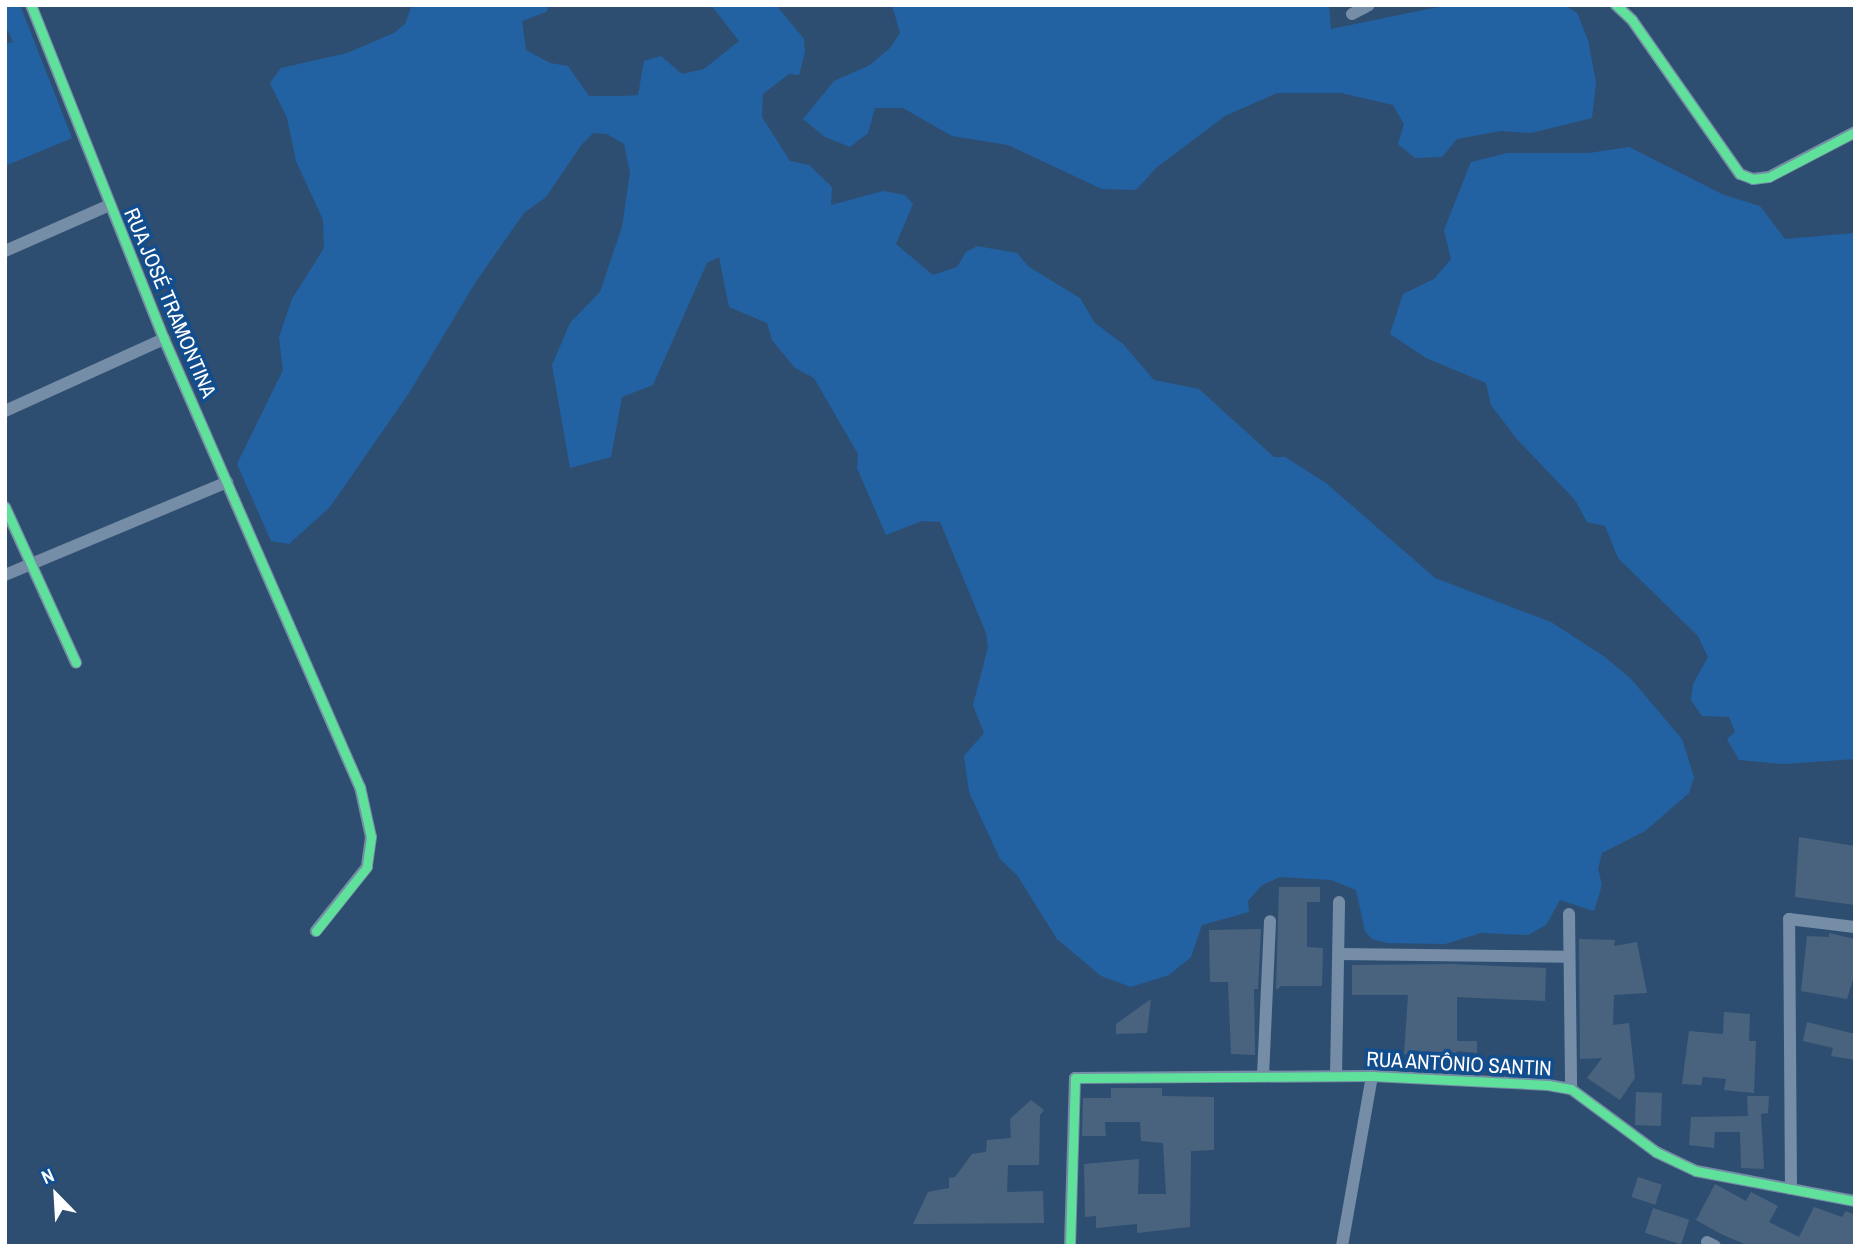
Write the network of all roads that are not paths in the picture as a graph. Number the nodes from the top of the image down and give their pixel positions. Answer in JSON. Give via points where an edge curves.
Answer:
{"nodes":[{"id":1,"x":31,"y":5,"type":"edge"},
{"id":2,"x":1370,"y":5,"type":"edge"},
{"id":3,"x":1616,"y":5,"type":"edge"},
{"id":4,"x":1352,"y":14,"type":"dead end"},
{"id":5,"x":1855,"y":132,"type":"edge"},
{"id":6,"x":110,"y":205,"type":"junction"},
{"id":7,"x":5,"y":251,"type":"edge"},
{"id":8,"x":164,"y":339,"type":"junction"},
{"id":9,"x":5,"y":411,"type":"edge"},
{"id":10,"x":227,"y":482,"type":"junction"},
{"id":11,"x":5,"y":508,"type":"edge"},
{"id":12,"x":29,"y":564,"type":"junction"},
{"id":13,"x":5,"y":575,"type":"edge"},
{"id":14,"x":76,"y":663,"type":"dead end"},
{"id":15,"x":1339,"y":902,"type":"dead end"},
{"id":16,"x":1569,"y":914,"type":"dead end"},
{"id":17,"x":1270,"y":921,"type":"dead end"},
{"id":18,"x":1855,"y":927,"type":"edge"},
{"id":19,"x":316,"y":931,"type":"dead end"},
{"id":20,"x":1339,"y":954,"type":"junction"},
{"id":21,"x":1569,"y":957,"type":"junction"},
{"id":22,"x":1263,"y":1076,"type":"junction"},
{"id":23,"x":1336,"y":1076,"type":"junction"},
{"id":24,"x":1372,"y":1076,"type":"junction"},
{"id":25,"x":1571,"y":1089,"type":"junction"},
{"id":26,"x":1791,"y":1189,"type":"junction"},
{"id":27,"x":1855,"y":1201,"type":"edge"},
{"id":28,"x":1070,"y":1246,"type":"edge"},
{"id":29,"x":1342,"y":1246,"type":"edge"}],
"edges":[{"from":1,"to":6,"type":"street","name":"RUA JOSÉ TRAMONTINA"},
{"from":2,"to":4,"type":"street"},
{"from":3,"to":5,"type":"street","via":[[1632,20],[1740,174],[1753,179],[1769,177]]},
{"from":6,"to":7,"type":"street"},
{"from":6,"to":8,"type":"street","name":"RUA JOSÉ TRAMONTINA"},
{"from":8,"to":9,"type":"street"},
{"from":8,"to":10,"type":"street","name":"RUA JOSÉ TRAMONTINA"},
{"from":10,"to":12,"type":"street"},
{"from":10,"to":19,"type":"street","name":"RUA JOSÉ TRAMONTINA","via":[[360,787],[371,837],[367,867]]},
{"from":11,"to":12,"type":"street"},
{"from":12,"to":13,"type":"street"},
{"from":12,"to":14,"type":"street"},
{"from":15,"to":20,"type":"street"},
{"from":16,"to":21,"type":"street"},
{"from":17,"to":22,"type":"street"},
{"from":18,"to":26,"type":"street","via":[[1789,919]]},
{"from":20,"to":21,"type":"street"},
{"from":20,"to":23,"type":"street"},
{"from":21,"to":25,"type":"street"},
{"from":22,"to":23,"type":"street","name":"RUA ANTÔNIO SANTIN"},
{"from":22,"to":28,"type":"street","name":"RUA ANTÔNIO SANTIN","via":[[1075,1078]]},
{"from":23,"to":24,"type":"street","name":"RUA ANTÔNIO SANTIN"},
{"from":24,"to":25,"type":"street","name":"RUA ANTÔNIO SANTIN"},
{"from":24,"to":29,"type":"street"},
{"from":25,"to":26,"type":"street","name":"RUA ANTÔNIO SANTIN","via":[[1656,1152],[1696,1171]]},
{"from":26,"to":27,"type":"street","name":"RUA ANTÔNIO SANTIN"}]}
